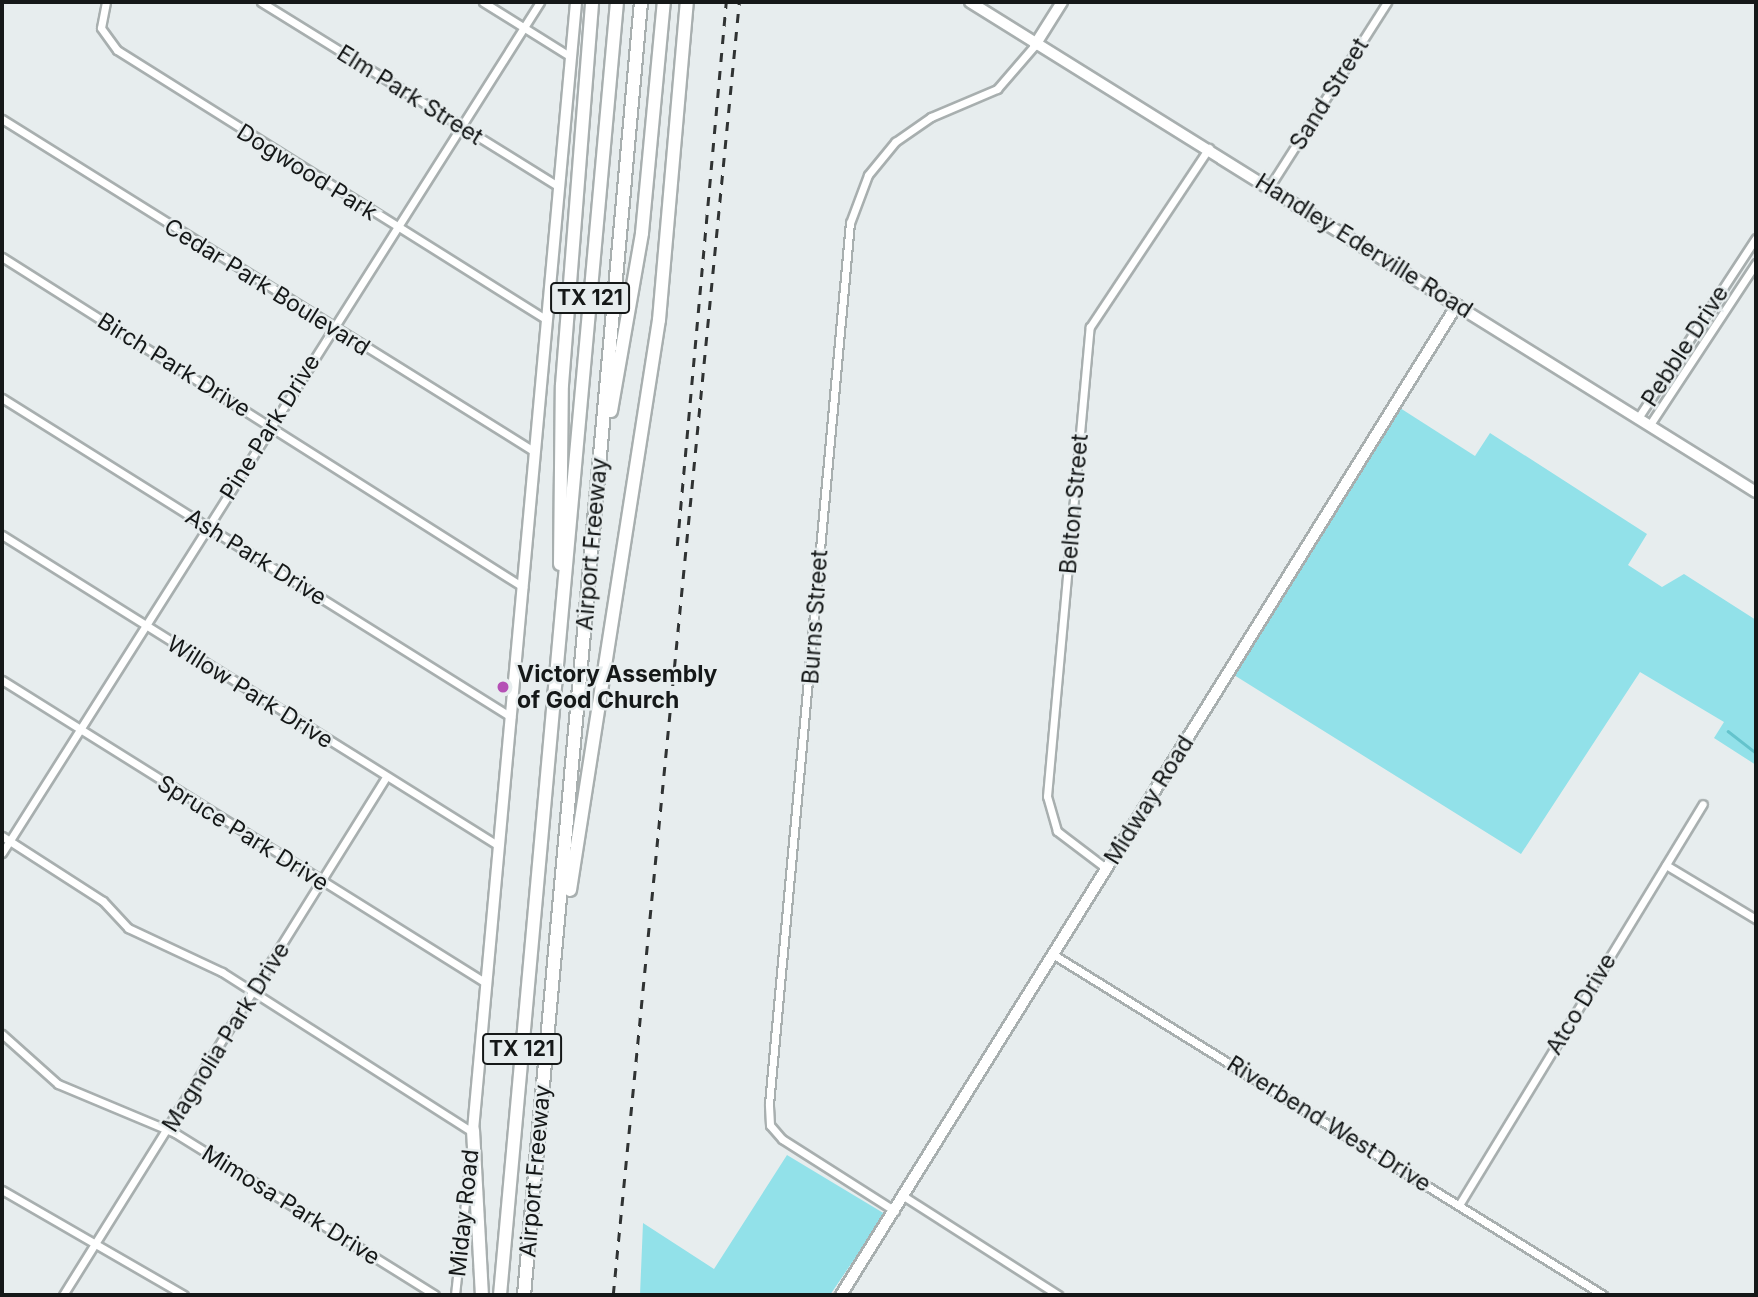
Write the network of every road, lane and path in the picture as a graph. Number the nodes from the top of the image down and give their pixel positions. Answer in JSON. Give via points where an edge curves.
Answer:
{"nodes":[{"id":1,"x":106,"y":2,"type":"edge"},
{"id":2,"x":261,"y":2,"type":"edge"},
{"id":3,"x":483,"y":2,"type":"edge"},
{"id":4,"x":540,"y":2,"type":"edge"},
{"id":5,"x":576,"y":2,"type":"edge"},
{"id":6,"x":592,"y":2,"type":"edge"},
{"id":7,"x":617,"y":2,"type":"edge"},
{"id":8,"x":641,"y":2,"type":"edge"},
{"id":9,"x":664,"y":2,"type":"edge"},
{"id":10,"x":687,"y":2,"type":"edge"},
{"id":11,"x":970,"y":2,"type":"edge"},
{"id":12,"x":1062,"y":2,"type":"edge"},
{"id":13,"x":1387,"y":2,"type":"edge"},
{"id":14,"x":524,"y":28,"type":"junction"},
{"id":15,"x":1035,"y":45,"type":"junction"},
{"id":16,"x":571,"y":57,"type":"junction"},
{"id":17,"x":2,"y":119,"type":"edge"},
{"id":18,"x":462,"y":127,"type":"junction"},
{"id":19,"x":1209,"y":148,"type":"junction"},
{"id":20,"x":1270,"y":186,"type":"junction"},
{"id":21,"x":559,"y":187,"type":"junction"},
{"id":22,"x":396,"y":228,"type":"junction"},
{"id":23,"x":1756,"y":238,"type":"edge"},
{"id":24,"x":2,"y":257,"type":"edge"},
{"id":25,"x":1756,"y":263,"type":"edge"},
{"id":26,"x":1457,"y":305,"type":"junction"},
{"id":27,"x":547,"y":320,"type":"junction"},
{"id":28,"x":331,"y":329,"type":"junction"},
{"id":29,"x":1694,"y":333,"type":"junction"},
{"id":30,"x":1706,"y":340,"type":"junction"},
{"id":31,"x":1668,"y":373,"type":"junction"},
{"id":32,"x":1679,"y":380,"type":"junction"},
{"id":33,"x":2,"y":398,"type":"edge"},
{"id":34,"x":1637,"y":418,"type":"junction"},
{"id":35,"x":1649,"y":426,"type":"junction"},
{"id":36,"x":271,"y":427,"type":"junction"},
{"id":37,"x":535,"y":452,"type":"junction"},
{"id":38,"x":597,"y":490,"type":"junction"},
{"id":39,"x":1756,"y":492,"type":"edge"},
{"id":40,"x":208,"y":527,"type":"junction"},
{"id":41,"x":2,"y":535,"type":"edge"},
{"id":42,"x":523,"y":587,"type":"junction"},
{"id":43,"x":563,"y":594,"type":"junction"},
{"id":44,"x":145,"y":626,"type":"junction"},
{"id":45,"x":2,"y":680,"type":"edge"},
{"id":46,"x":510,"y":717,"type":"junction"},
{"id":47,"x":80,"y":729,"type":"junction"},
{"id":48,"x":386,"y":777,"type":"junction"},
{"id":49,"x":1703,"y":804,"type":"dead end"},
{"id":50,"x":2,"y":836,"type":"edge"},
{"id":51,"x":10,"y":841,"type":"junction"},
{"id":52,"x":499,"y":846,"type":"junction"},
{"id":53,"x":2,"y":853,"type":"edge"},
{"id":54,"x":1666,"y":865,"type":"junction"},
{"id":55,"x":1107,"y":869,"type":"junction"},
{"id":56,"x":323,"y":883,"type":"junction"},
{"id":57,"x":1756,"y":919,"type":"edge"},
{"id":58,"x":559,"y":931,"type":"junction"},
{"id":59,"x":1054,"y":955,"type":"junction"},
{"id":60,"x":486,"y":983,"type":"junction"},
{"id":61,"x":253,"y":993,"type":"junction"},
{"id":62,"x":2,"y":1034,"type":"edge"},
{"id":63,"x":167,"y":1130,"type":"junction"},
{"id":64,"x":472,"y":1130,"type":"junction"},
{"id":65,"x":2,"y":1191,"type":"edge"},
{"id":66,"x":905,"y":1197,"type":"junction"},
{"id":67,"x":1459,"y":1205,"type":"junction"},
{"id":68,"x":896,"y":1211,"type":"junction"},
{"id":69,"x":96,"y":1242,"type":"junction"},
{"id":70,"x":63,"y":1295,"type":"edge"},
{"id":71,"x":184,"y":1295,"type":"edge"},
{"id":72,"x":435,"y":1295,"type":"edge"},
{"id":73,"x":455,"y":1295,"type":"edge"},
{"id":74,"x":482,"y":1295,"type":"edge"},
{"id":75,"x":500,"y":1295,"type":"edge"},
{"id":76,"x":524,"y":1295,"type":"edge"},
{"id":77,"x":841,"y":1295,"type":"edge"},
{"id":78,"x":1058,"y":1295,"type":"edge"},
{"id":79,"x":1603,"y":1295,"type":"edge"}],
"edges":[{"from":1,"to":22,"type":"street","name":"Dogwood Park","via":[[100,28],[117,50]]},
{"from":2,"to":18,"type":"street","name":"Elm Park Street"},
{"from":3,"to":14,"type":"street"},
{"from":4,"to":14,"type":"street","name":"Pine Park Drive"},
{"from":5,"to":16,"type":"main road"},
{"from":6,"to":43,"type":"highway","via":[[560,467]]},
{"from":7,"to":43,"type":"highway","name":"Airport Freeway","number":"TX 121"},
{"from":8,"to":38,"type":"highway","name":"Airport Freeway","number":"TX 121"},
{"from":9,"to":38,"type":"highway","via":[[642,233]]},
{"from":10,"to":58,"type":"highway","via":[[651,384]]},
{"from":11,"to":15,"type":"main road","name":"Handley Ederville Road"},
{"from":12,"to":15,"type":"main road"},
{"from":13,"to":20,"type":"street","name":"Sand Street"},
{"from":14,"to":16,"type":"street"},
{"from":14,"to":18,"type":"street","name":"Pine Park Drive"},
{"from":15,"to":19,"type":"main road","name":"Handley Ederville Road"},
{"from":15,"to":68,"type":"street","name":"Burns Street","via":[[997,89],[931,117],[895,142],[867,175],[850,223],[769,1104],[770,1125],[782,1139]]},
{"from":16,"to":21,"type":"main road"},
{"from":17,"to":28,"type":"street","name":"Cedar Park Boulevard"},
{"from":18,"to":21,"type":"street","name":"Elm Park Street"},
{"from":18,"to":22,"type":"street","name":"Pine Park Drive"},
{"from":19,"to":20,"type":"main road","name":"Handley Ederville Road"},
{"from":19,"to":55,"type":"street","name":"Belton Street","via":[[1090,327],[1047,796],[1057,831]]},
{"from":20,"to":26,"type":"main road","name":"Handley Ederville Road"},
{"from":21,"to":27,"type":"main road"},
{"from":22,"to":27,"type":"street","name":"Dogwood Park"},
{"from":22,"to":28,"type":"street","name":"Pine Park Drive"},
{"from":23,"to":29,"type":"street","name":"Pebble Drive"},
{"from":24,"to":36,"type":"street","name":"Birch Park Drive"},
{"from":25,"to":30,"type":"street","name":"Pebble Drive"},
{"from":26,"to":34,"type":"main road","name":"Handley Ederville Road"},
{"from":26,"to":55,"type":"main road","name":"Midway Road"},
{"from":27,"to":37,"type":"main road"},
{"from":28,"to":36,"type":"street","name":"Pine Park Drive"},
{"from":28,"to":37,"type":"street","name":"Cedar Park Boulevard"},
{"from":29,"to":30,"type":"street"},
{"from":29,"to":31,"type":"street","name":"Pebble Drive"},
{"from":30,"to":32,"type":"street","name":"Pebble Drive"},
{"from":31,"to":32,"type":"street"},
{"from":31,"to":34,"type":"street","name":"Pebble Drive"},
{"from":32,"to":35,"type":"street","name":"Pebble Drive"},
{"from":33,"to":40,"type":"street","name":"Ash Park Drive"},
{"from":34,"to":35,"type":"main road","name":"Handley Ederville Road"},
{"from":35,"to":39,"type":"main road","name":"Handley Ederville Road"},
{"from":36,"to":40,"type":"street","name":"Pine Park Drive"},
{"from":36,"to":42,"type":"street","name":"Birch Park Drive"},
{"from":37,"to":42,"type":"main road"},
{"from":38,"to":58,"type":"highway","name":"Airport Freeway","number":"TX 121"},
{"from":40,"to":44,"type":"street","name":"Pine Park Drive"},
{"from":40,"to":46,"type":"street","name":"Ash Park Drive"},
{"from":41,"to":44,"type":"street","name":"Willow Park Drive"},
{"from":42,"to":46,"type":"main road"},
{"from":43,"to":75,"type":"highway","name":"Airport Freeway","number":"TX 121"},
{"from":44,"to":47,"type":"street","name":"Pine Park Drive"},
{"from":44,"to":48,"type":"street","name":"Willow Park Drive"},
{"from":45,"to":47,"type":"street","name":"Spruce Park Drive"},
{"from":46,"to":52,"type":"main road"},
{"from":47,"to":51,"type":"street","name":"Pine Park Drive"},
{"from":47,"to":56,"type":"street","name":"Spruce Park Drive"},
{"from":48,"to":52,"type":"street","name":"Willow Park Drive"},
{"from":48,"to":56,"type":"street","name":"Magnolia Park Drive"},
{"from":49,"to":54,"type":"street","name":"Atco Drive"},
{"from":50,"to":51,"type":"street"},
{"from":51,"to":53,"type":"street","name":"Pine Park Drive"},
{"from":51,"to":61,"type":"street","via":[[103,901],[128,929],[182,950]]},
{"from":52,"to":60,"type":"main road"},
{"from":54,"to":57,"type":"street"},
{"from":54,"to":67,"type":"street","name":"Atco Drive"},
{"from":55,"to":59,"type":"main road","name":"Midway Road"},
{"from":56,"to":60,"type":"street","name":"Spruce Park Drive"},
{"from":56,"to":61,"type":"street","name":"Magnolia Park Drive"},
{"from":58,"to":76,"type":"highway","name":"Airport Freeway","number":"TX 121"},
{"from":59,"to":66,"type":"main road","name":"Midway Road"},
{"from":59,"to":67,"type":"street","name":"Riverbend West Drive"},
{"from":60,"to":64,"type":"main road"},
{"from":61,"to":63,"type":"street","name":"Magnolia Park Drive"},
{"from":61,"to":64,"type":"street"},
{"from":62,"to":63,"type":"street","name":"Mimosa Park Drive","via":[[58,1084]]},
{"from":63,"to":69,"type":"street","name":"Magnolia Park Drive"},
{"from":63,"to":72,"type":"street","name":"Mimosa Park Drive"},
{"from":64,"to":73,"type":"street","name":"Miday Road"},
{"from":64,"to":74,"type":"highway"},
{"from":65,"to":69,"type":"street"},
{"from":66,"to":68,"type":"main road","name":"Midway Road"},
{"from":66,"to":78,"type":"street"},
{"from":67,"to":79,"type":"street","name":"Riverbend West Drive"},
{"from":68,"to":77,"type":"main road","name":"Midway Road"},
{"from":69,"to":70,"type":"street","name":"Magnolia Park Drive"},
{"from":69,"to":71,"type":"street"}]}
